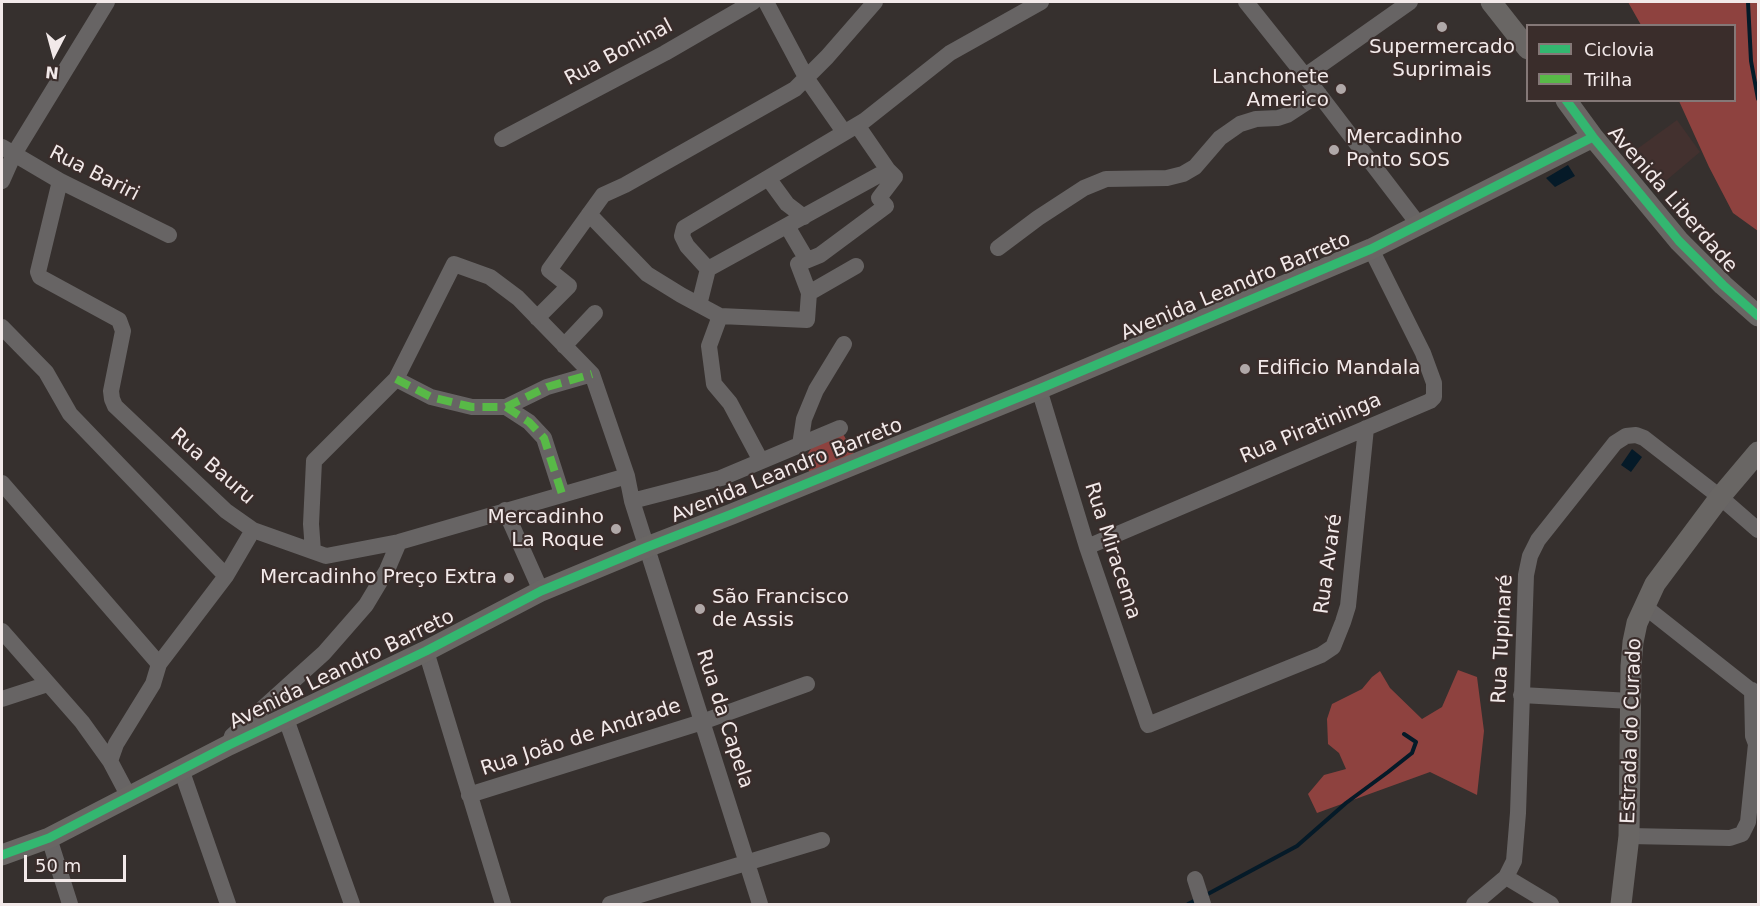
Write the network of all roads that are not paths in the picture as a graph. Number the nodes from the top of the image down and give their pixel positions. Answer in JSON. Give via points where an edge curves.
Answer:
{"nodes":[{"id":1,"x":107,"y":2,"type":"edge"},
{"id":2,"x":753,"y":2,"type":"edge"},
{"id":3,"x":766,"y":2,"type":"edge"},
{"id":4,"x":875,"y":2,"type":"edge"},
{"id":5,"x":1041,"y":2,"type":"edge"},
{"id":6,"x":1246,"y":2,"type":"edge"},
{"id":7,"x":1410,"y":2,"type":"edge"},
{"id":8,"x":1493,"y":2,"type":"edge"},
{"id":9,"x":1526,"y":48,"type":"edge"},
{"id":10,"x":1305,"y":76,"type":"junction"},
{"id":11,"x":807,"y":79,"type":"junction"},
{"id":12,"x":1319,"y":94,"type":"junction"},
{"id":13,"x":1567,"y":102,"type":"edge"},
{"id":14,"x":850,"y":129,"type":"junction"},
{"id":15,"x":1593,"y":137,"type":"junction"},
{"id":16,"x":502,"y":139,"type":"dead end"},
{"id":17,"x":8,"y":151,"type":"edge"},
{"id":18,"x":888,"y":170,"type":"junction"},
{"id":19,"x":768,"y":178,"type":"junction"},
{"id":20,"x":2,"y":181,"type":"edge"},
{"id":21,"x":60,"y":182,"type":"junction"},
{"id":22,"x":589,"y":214,"type":"junction"},
{"id":23,"x":804,"y":217,"type":"junction"},
{"id":24,"x":1419,"y":225,"type":"junction"},
{"id":25,"x":787,"y":226,"type":"junction"},
{"id":26,"x":169,"y":235,"type":"dead end"},
{"id":27,"x":998,"y":248,"type":"dead end"},
{"id":28,"x":1371,"y":249,"type":"junction"},
{"id":29,"x":807,"y":260,"type":"junction"},
{"id":30,"x":856,"y":267,"type":"dead end"},
{"id":31,"x":708,"y":270,"type":"junction"},
{"id":32,"x":809,"y":293,"type":"junction"},
{"id":33,"x":699,"y":305,"type":"junction"},
{"id":34,"x":595,"y":313,"type":"dead end"},
{"id":35,"x":720,"y":316,"type":"junction"},
{"id":36,"x":1758,"y":316,"type":"edge"},
{"id":37,"x":537,"y":318,"type":"junction"},
{"id":38,"x":2,"y":327,"type":"edge"},
{"id":39,"x":844,"y":344,"type":"dead end"},
{"id":40,"x":564,"y":346,"type":"junction"},
{"id":41,"x":592,"y":374,"type":"junction"},
{"id":42,"x":396,"y":379,"type":"junction"},
{"id":43,"x":1039,"y":389,"type":"junction"},
{"id":44,"x":506,"y":407,"type":"junction"},
{"id":45,"x":840,"y":428,"type":"dead end"},
{"id":46,"x":1366,"y":428,"type":"junction"},
{"id":47,"x":800,"y":445,"type":"junction"},
{"id":48,"x":1758,"y":452,"type":"edge"},
{"id":49,"x":761,"y":461,"type":"junction"},
{"id":50,"x":627,"y":476,"type":"junction"},
{"id":51,"x":2,"y":483,"type":"edge"},
{"id":52,"x":562,"y":494,"type":"junction"},
{"id":53,"x":1720,"y":497,"type":"junction"},
{"id":54,"x":632,"y":501,"type":"junction"},
{"id":55,"x":505,"y":510,"type":"junction"},
{"id":56,"x":253,"y":530,"type":"junction"},
{"id":57,"x":1758,"y":530,"type":"edge"},
{"id":58,"x":399,"y":542,"type":"junction"},
{"id":59,"x":647,"y":547,"type":"junction"},
{"id":60,"x":1087,"y":547,"type":"junction"},
{"id":61,"x":313,"y":551,"type":"junction"},
{"id":62,"x":226,"y":576,"type":"junction"},
{"id":63,"x":541,"y":591,"type":"junction"},
{"id":64,"x":1644,"y":606,"type":"junction"},
{"id":65,"x":2,"y":631,"type":"edge"},
{"id":66,"x":426,"y":651,"type":"junction"},
{"id":67,"x":159,"y":664,"type":"junction"},
{"id":68,"x":48,"y":684,"type":"junction"},
{"id":69,"x":807,"y":684,"type":"dead end"},
{"id":70,"x":1755,"y":693,"type":"edge"},
{"id":71,"x":1521,"y":695,"type":"junction"},
{"id":72,"x":2,"y":699,"type":"edge"},
{"id":73,"x":1631,"y":701,"type":"junction"},
{"id":74,"x":286,"y":719,"type":"junction"},
{"id":75,"x":702,"y":722,"type":"junction"},
{"id":76,"x":1148,"y":725,"type":"joint"},
{"id":77,"x":1757,"y":742,"type":"edge"},
{"id":78,"x":229,"y":744,"type":"junction"},
{"id":79,"x":110,"y":760,"type":"junction"},
{"id":80,"x":181,"y":769,"type":"junction"},
{"id":81,"x":128,"y":795,"type":"junction"},
{"id":82,"x":470,"y":795,"type":"junction"},
{"id":83,"x":1629,"y":836,"type":"junction"},
{"id":84,"x":49,"y":838,"type":"junction"},
{"id":85,"x":822,"y":840,"type":"dead end"},
{"id":86,"x":2,"y":855,"type":"edge"},
{"id":87,"x":749,"y":864,"type":"junction"},
{"id":88,"x":1506,"y":878,"type":"junction"},
{"id":89,"x":1195,"y":879,"type":"dead end"},
{"id":90,"x":70,"y":904,"type":"edge"},
{"id":91,"x":228,"y":904,"type":"edge"},
{"id":92,"x":352,"y":904,"type":"edge"},
{"id":93,"x":503,"y":904,"type":"edge"},
{"id":94,"x":610,"y":904,"type":"edge"},
{"id":95,"x":760,"y":904,"type":"edge"},
{"id":96,"x":1203,"y":904,"type":"edge"},
{"id":97,"x":1474,"y":904,"type":"edge"},
{"id":98,"x":1551,"y":904,"type":"edge"},
{"id":99,"x":1621,"y":904,"type":"edge"}],
"edges":[{"from":1,"to":17,"type":"street"},
{"from":2,"to":16,"type":"street","name":"Rua Boninal"},
{"from":3,"to":11,"type":"street"},
{"from":4,"to":11,"type":"street"},
{"from":5,"to":14,"type":"street","via":[[950,53]]},
{"from":6,"to":10,"type":"street"},
{"from":7,"to":10,"type":"street"},
{"from":8,"to":9,"type":"main road"},
{"from":10,"to":12,"type":"street"},
{"from":11,"to":14,"type":"street"},
{"from":11,"to":22,"type":"street","via":[[795,90],[603,195]]},
{"from":12,"to":24,"type":"street"},
{"from":12,"to":27,"type":"street","via":[[1287,115],[1240,124],[1183,174],[1106,179],[1084,188]]},
{"from":13,"to":15,"type":"main road","name":"Avenida Liberdade"},
{"from":14,"to":18,"type":"street"},
{"from":14,"to":19,"type":"street"},
{"from":15,"to":24,"type":"main road","name":"Avenida Leandro Barreto"},
{"from":15,"to":36,"type":"main road","name":"Avenida Liberdade","via":[[1679,241]]},
{"from":17,"to":20,"type":"street"},
{"from":17,"to":21,"type":"street","name":"Rua Bariri"},
{"from":18,"to":23,"type":"street"},
{"from":18,"to":29,"type":"street","via":[[895,177],[879,198],[886,206],[820,255]]},
{"from":19,"to":23,"type":"street","via":[[787,204]]},
{"from":19,"to":31,"type":"street","via":[[684,228],[682,236],[687,246]]},
{"from":21,"to":26,"type":"street","name":"Rua Bariri"},
{"from":21,"to":56,"type":"street","name":"Rua Bauru","via":[[40,277],[119,320],[123,331],[111,391],[115,406],[226,511]]},
{"from":22,"to":33,"type":"street","via":[[647,274]]},
{"from":22,"to":37,"type":"street","via":[[549,270],[569,286]]},
{"from":23,"to":25,"type":"street"},
{"from":24,"to":28,"type":"main road","name":"Avenida Leandro Barreto"},
{"from":25,"to":29,"type":"street"},
{"from":25,"to":31,"type":"street"},
{"from":28,"to":43,"type":"main road","name":"Avenida Leandro Barreto"},
{"from":28,"to":46,"type":"street","name":"Rua Piratininga","via":[[1423,353],[1434,383],[1434,397]]},
{"from":29,"to":32,"type":"street","via":[[798,264]]},
{"from":30,"to":32,"type":"street"},
{"from":31,"to":33,"type":"street"},
{"from":32,"to":35,"type":"street","via":[[807,321]]},
{"from":33,"to":35,"type":"street"},
{"from":34,"to":40,"type":"street"},
{"from":35,"to":49,"type":"street","via":[[709,346],[714,384],[730,403]]},
{"from":37,"to":40,"type":"street"},
{"from":37,"to":42,"type":"street","via":[[489,277],[454,264]]},
{"from":38,"to":62,"type":"street","via":[[46,372],[70,414]]},
{"from":39,"to":47,"type":"street","via":[[816,390],[804,419]]},
{"from":40,"to":41,"type":"street"},
{"from":41,"to":44,"type":"street","via":[[547,387]]},
{"from":41,"to":50,"type":"street","name":"Rua da Capela"},
{"from":42,"to":44,"type":"street","via":[[431,397],[472,407]]},
{"from":42,"to":61,"type":"street","via":[[314,461]]},
{"from":43,"to":59,"type":"main road","name":"Avenida Leandro Barreto"},
{"from":43,"to":60,"type":"street","name":"Rua Miracema"},
{"from":44,"to":52,"type":"street","via":[[544,438]]},
{"from":45,"to":47,"type":"street"},
{"from":46,"to":60,"type":"street","name":"Rua Piratininga"},
{"from":46,"to":76,"type":"street","name":"Rua Avaré","via":[[1348,606],[1333,647]]},
{"from":47,"to":49,"type":"street"},
{"from":48,"to":53,"type":"main road","name":"Estrada do Curado"},
{"from":49,"to":54,"type":"street","via":[[721,478]]},
{"from":50,"to":52,"type":"street","name":"Rua Bauru"},
{"from":50,"to":54,"type":"street","name":"Rua da Capela"},
{"from":51,"to":67,"type":"street"},
{"from":52,"to":55,"type":"street","name":"Rua Bauru"},
{"from":53,"to":57,"type":"street","name":"Rua Tupinaré"},
{"from":53,"to":64,"type":"main road","name":"Estrada do Curado","via":[[1660,576]]},
{"from":53,"to":71,"type":"street","name":"Rua Tupinaré","via":[[1644,438],[1626,436],[1615,443],[1538,540],[1530,556]]},
{"from":54,"to":59,"type":"street","name":"Rua da Capela"},
{"from":55,"to":58,"type":"street","name":"Rua Bauru"},
{"from":55,"to":63,"type":"street"},
{"from":56,"to":61,"type":"street","name":"Rua Bauru"},
{"from":56,"to":62,"type":"street"},
{"from":58,"to":61,"type":"street","name":"Rua Bauru","via":[[327,556]]},
{"from":58,"to":78,"type":"street","via":[[366,605],[324,653],[232,736]]},
{"from":59,"to":63,"type":"main road","name":"Avenida Leandro Barreto"},
{"from":59,"to":75,"type":"street","name":"Rua da Capela"},
{"from":60,"to":76,"type":"street","name":"Rua Miracema"},
{"from":62,"to":67,"type":"street"},
{"from":63,"to":66,"type":"main road","name":"Avenida Leandro Barreto"},
{"from":64,"to":70,"type":"street"},
{"from":64,"to":73,"type":"main road","name":"Estrada do Curado","via":[[1633,642]]},
{"from":65,"to":68,"type":"street"},
{"from":66,"to":74,"type":"main road","name":"Avenida Leandro Barreto"},
{"from":66,"to":82,"type":"street"},
{"from":67,"to":79,"type":"street","via":[[153,684]]},
{"from":68,"to":72,"type":"street"},
{"from":68,"to":79,"type":"street"},
{"from":69,"to":75,"type":"street","name":"Rua João de Andrade"},
{"from":70,"to":77,"type":"street","via":[[1753,729]]},
{"from":71,"to":73,"type":"street"},
{"from":71,"to":88,"type":"street","name":"Rua Tupinaré","via":[[1515,849]]},
{"from":73,"to":83,"type":"main road","name":"Estrada do Curado"},
{"from":74,"to":78,"type":"main road","name":"Avenida Leandro Barreto"},
{"from":74,"to":92,"type":"street"},
{"from":75,"to":82,"type":"street","name":"Rua João de Andrade"},
{"from":75,"to":87,"type":"street","name":"Rua da Capela"},
{"from":77,"to":83,"type":"street","via":[[1748,822],[1742,834],[1730,838]]},
{"from":78,"to":80,"type":"main road","name":"Avenida Leandro Barreto"},
{"from":79,"to":81,"type":"street"},
{"from":80,"to":81,"type":"main road","name":"Avenida Leandro Barreto"},
{"from":80,"to":91,"type":"street"},
{"from":81,"to":84,"type":"main road","name":"Avenida Leandro Barreto"},
{"from":82,"to":93,"type":"street"},
{"from":83,"to":99,"type":"main road","name":"Estrada do Curado"},
{"from":84,"to":86,"type":"main road","name":"Avenida Leandro Barreto"},
{"from":84,"to":90,"type":"street"},
{"from":85,"to":87,"type":"street"},
{"from":87,"to":94,"type":"street"},
{"from":87,"to":95,"type":"street","name":"Rua da Capela"},
{"from":88,"to":97,"type":"street"},
{"from":88,"to":98,"type":"street"},
{"from":89,"to":96,"type":"street"}]}
